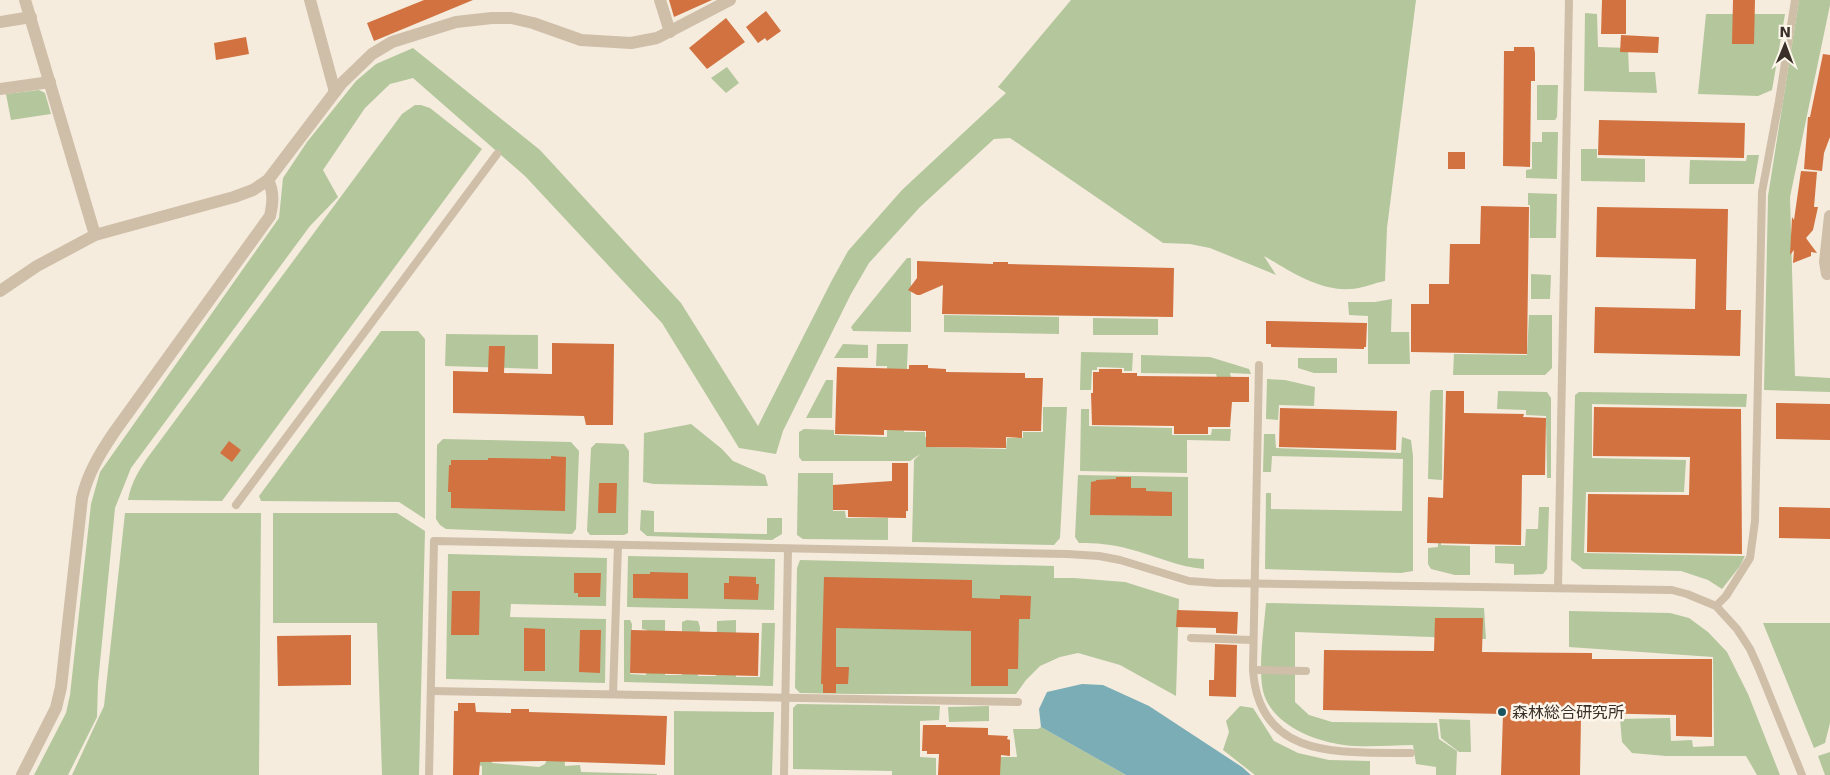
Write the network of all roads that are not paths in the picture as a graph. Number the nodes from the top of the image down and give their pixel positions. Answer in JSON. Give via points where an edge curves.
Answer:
{"nodes":[{"id":1,"x":25,"y":0,"type":"edge"},
{"id":2,"x":310,"y":0,"type":"edge"},
{"id":3,"x":660,"y":0,"type":"edge"},
{"id":4,"x":730,"y":0,"type":"edge"},
{"id":5,"x":1570,"y":0,"type":"edge"},
{"id":6,"x":1795,"y":0,"type":"edge"},
{"id":7,"x":31,"y":18,"type":"junction"},
{"id":8,"x":0,"y":22,"type":"edge"},
{"id":9,"x":670,"y":32,"type":"junction"},
{"id":10,"x":50,"y":82,"type":"junction"},
{"id":11,"x":0,"y":89,"type":"edge"},
{"id":12,"x":335,"y":92,"type":"junction"},
{"id":13,"x":497,"y":154,"type":"dead end"},
{"id":14,"x":268,"y":180,"type":"junction"},
{"id":15,"x":1830,"y":216,"type":"edge"},
{"id":16,"x":95,"y":235,"type":"junction"},
{"id":17,"x":1829,"y":274,"type":"edge"},
{"id":18,"x":0,"y":291,"type":"edge"},
{"id":19,"x":1259,"y":365,"type":"dead end"},
{"id":20,"x":236,"y":505,"type":"dead end"},
{"id":21,"x":618,"y":545,"type":"junction"},
{"id":22,"x":788,"y":549,"type":"junction"},
{"id":23,"x":1255,"y":583,"type":"junction"},
{"id":24,"x":1558,"y":588,"type":"junction"},
{"id":25,"x":1716,"y":606,"type":"junction"},
{"id":26,"x":1191,"y":638,"type":"dead end"},
{"id":27,"x":1253,"y":640,"type":"junction"},
{"id":28,"x":1253,"y":670,"type":"junction"},
{"id":29,"x":1306,"y":671,"type":"dead end"},
{"id":30,"x":431,"y":691,"type":"junction"},
{"id":31,"x":613,"y":694,"type":"junction"},
{"id":32,"x":786,"y":697,"type":"junction"},
{"id":33,"x":1018,"y":702,"type":"dead end"},
{"id":34,"x":1411,"y":753,"type":"dead end"},
{"id":35,"x":22,"y":775,"type":"edge"},
{"id":36,"x":429,"y":775,"type":"edge"},
{"id":37,"x":784,"y":775,"type":"edge"},
{"id":38,"x":1802,"y":775,"type":"edge"}],
"edges":[{"from":1,"to":7,"type":"street"},
{"from":2,"to":12,"type":"street"},
{"from":3,"to":9,"type":"street"},
{"from":4,"to":9,"type":"street"},
{"from":5,"to":24,"type":"lane"},
{"from":6,"to":25,"type":"lane","via":[[1762,192],[1753,539],[1750,558]]},
{"from":7,"to":8,"type":"street"},
{"from":7,"to":10,"type":"street"},
{"from":9,"to":12,"type":"street","via":[[631,43],[608,42],[581,40],[533,22],[511,18],[456,22],[392,42],[372,54]]},
{"from":10,"to":11,"type":"street"},
{"from":10,"to":16,"type":"street"},
{"from":12,"to":14,"type":"street"},
{"from":13,"to":20,"type":"lane"},
{"from":14,"to":16,"type":"street","via":[[234,197]]},
{"from":14,"to":35,"type":"street","via":[[273,196],[270,216],[98,455],[86,479],[61,687],[56,708]]},
{"from":15,"to":17,"type":"street","via":[[1825,262]]},
{"from":16,"to":18,"type":"street","via":[[37,266]]},
{"from":19,"to":23,"type":"lane","via":[[1260,482]]},
{"from":21,"to":22,"type":"lane"},
{"from":21,"to":30,"type":"lane","via":[[434,541]]},
{"from":21,"to":31,"type":"lane"},
{"from":22,"to":23,"type":"lane","via":[[1099,556],[1189,581]]},
{"from":22,"to":32,"type":"lane"},
{"from":23,"to":24,"type":"lane"},
{"from":23,"to":27,"type":"lane"},
{"from":24,"to":25,"type":"lane","via":[[1672,590]]},
{"from":25,"to":38,"type":"lane","via":[[1750,649]]},
{"from":26,"to":27,"type":"lane"},
{"from":27,"to":28,"type":"lane"},
{"from":28,"to":29,"type":"lane"},
{"from":28,"to":34,"type":"lane","via":[[1254,687],[1268,718],[1294,740],[1327,750]]},
{"from":30,"to":31,"type":"lane"},
{"from":30,"to":36,"type":"lane"},
{"from":31,"to":32,"type":"lane"},
{"from":32,"to":33,"type":"lane"},
{"from":32,"to":37,"type":"lane"}]}
